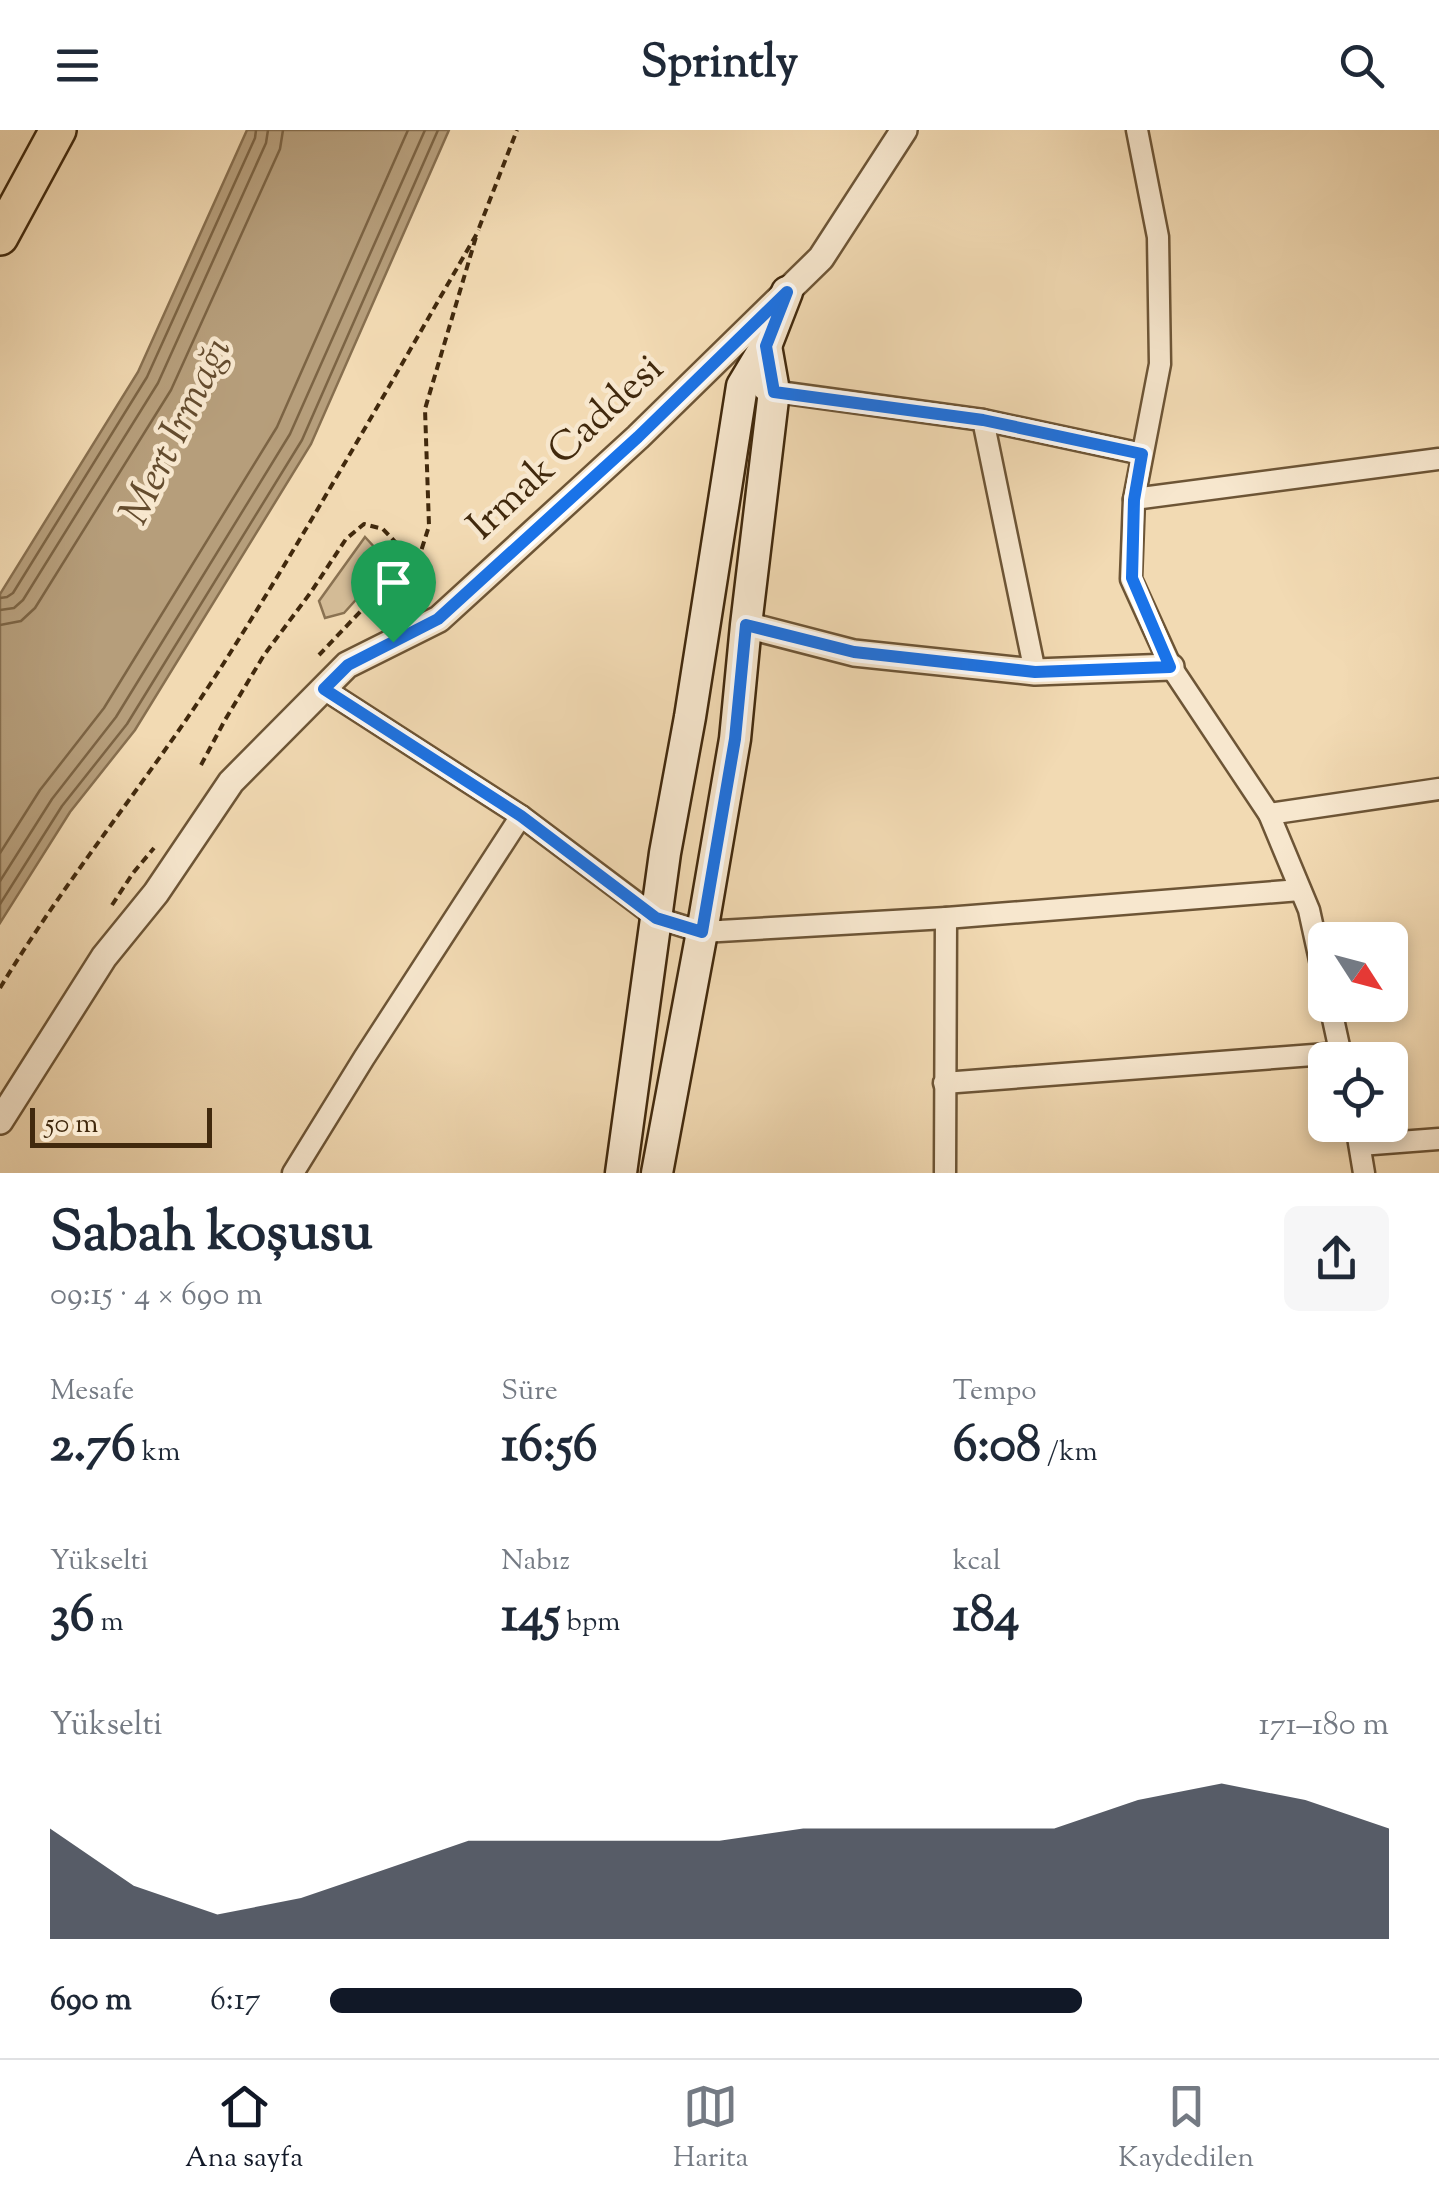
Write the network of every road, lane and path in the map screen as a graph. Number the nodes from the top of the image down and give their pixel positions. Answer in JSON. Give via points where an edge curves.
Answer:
{"nodes":[{"id":1,"x":58,"y":130,"type":"edge"},
{"id":2,"x":517,"y":130,"type":"edge"},
{"id":3,"x":904,"y":130,"type":"edge"},
{"id":4,"x":1137,"y":130,"type":"edge"},
{"id":5,"x":479,"y":230,"type":"junction"},
{"id":6,"x":0,"y":237,"type":"edge"},
{"id":7,"x":787,"y":292,"type":"junction"},
{"id":8,"x":766,"y":346,"type":"junction"},
{"id":9,"x":742,"y":386,"type":"junction"},
{"id":10,"x":774,"y":392,"type":"junction"},
{"id":11,"x":983,"y":420,"type":"junction"},
{"id":12,"x":1142,"y":454,"type":"junction"},
{"id":13,"x":1439,"y":460,"type":"edge"},
{"id":14,"x":1134,"y":500,"type":"junction"},
{"id":15,"x":746,"y":625,"type":"junction"},
{"id":16,"x":393,"y":642,"type":"junction"},
{"id":17,"x":320,"y":654,"type":"dead end"},
{"id":18,"x":1170,"y":667,"type":"junction"},
{"id":19,"x":1035,"y":672,"type":"junction"},
{"id":20,"x":324,"y":689,"type":"junction"},
{"id":21,"x":201,"y":765,"type":"dead end"},
{"id":22,"x":1439,"y":790,"type":"edge"},
{"id":23,"x":1269,"y":814,"type":"junction"},
{"id":24,"x":521,"y":816,"type":"junction"},
{"id":25,"x":158,"y":844,"type":"dead end"},
{"id":26,"x":1300,"y":890,"type":"junction"},
{"id":27,"x":103,"y":918,"type":"dead end"},
{"id":28,"x":656,"y":918,"type":"junction"},
{"id":29,"x":946,"y":918,"type":"junction"},
{"id":30,"x":1312,"y":922,"type":"edge"},
{"id":31,"x":702,"y":932,"type":"junction"},
{"id":32,"x":0,"y":988,"type":"edge"},
{"id":33,"x":1308,"y":1058,"type":"edge"},
{"id":34,"x":944,"y":1083,"type":"junction"},
{"id":35,"x":0,"y":1122,"type":"edge"},
{"id":36,"x":1408,"y":1138,"type":"edge"},
{"id":37,"x":1439,"y":1140,"type":"edge"},
{"id":38,"x":1359,"y":1142,"type":"edge"},
{"id":39,"x":293,"y":1173,"type":"edge"},
{"id":40,"x":621,"y":1173,"type":"edge"},
{"id":41,"x":657,"y":1173,"type":"edge"},
{"id":42,"x":945,"y":1173,"type":"edge"},
{"id":43,"x":1364,"y":1173,"type":"edge"}],
"edges":[{"from":1,"to":6,"type":"highway"},
{"from":2,"to":5,"type":"path"},
{"from":3,"to":7,"type":"street","name":"Irmak Caddesi","via":[[821,258]]},
{"from":4,"to":12,"type":"street","via":[[1158,237],[1160,364]]},
{"from":5,"to":16,"type":"path","via":[[425,410],[429,526]]},
{"from":5,"to":32,"type":"path","via":[[219,670]]},
{"from":7,"to":8,"type":"main road"},
{"from":7,"to":16,"type":"street","name":"Irmak Caddesi","via":[[438,619]]},
{"from":8,"to":9,"type":"main road"},
{"from":8,"to":10,"type":"main road"},
{"from":9,"to":10,"type":"street"},
{"from":9,"to":28,"type":"main road"},
{"from":10,"to":11,"type":"street"},
{"from":10,"to":15,"type":"main road"},
{"from":11,"to":12,"type":"street"},
{"from":11,"to":19,"type":"street"},
{"from":12,"to":14,"type":"street"},
{"from":13,"to":14,"type":"street"},
{"from":14,"to":18,"type":"street","via":[[1132,578]]},
{"from":15,"to":19,"type":"street","via":[[854,652]]},
{"from":15,"to":31,"type":"main road","via":[[735,739]]},
{"from":16,"to":20,"type":"street","name":"Irmak Caddesi","via":[[348,665]]},
{"from":17,"to":21,"type":"path","via":[[397,573],[398,546],[382,528],[364,524],[346,539],[264,656]]},
{"from":18,"to":19,"type":"street"},
{"from":18,"to":23,"type":"street"},
{"from":20,"to":24,"type":"street"},
{"from":20,"to":35,"type":"street","name":"Irmak Caddesi","via":[[231,782],[104,957]]},
{"from":22,"to":23,"type":"street"},
{"from":23,"to":26,"type":"street"},
{"from":24,"to":28,"type":"street"},
{"from":24,"to":39,"type":"street"},
{"from":25,"to":27,"type":"path"},
{"from":26,"to":29,"type":"street"},
{"from":26,"to":30,"type":"street"},
{"from":28,"to":31,"type":"street"},
{"from":28,"to":40,"type":"main road"},
{"from":29,"to":31,"type":"street"},
{"from":29,"to":34,"type":"street"},
{"from":31,"to":41,"type":"main road"},
{"from":33,"to":34,"type":"street"},
{"from":34,"to":42,"type":"street"},
{"from":36,"to":37,"type":"street"},
{"from":38,"to":43,"type":"street"}]}
